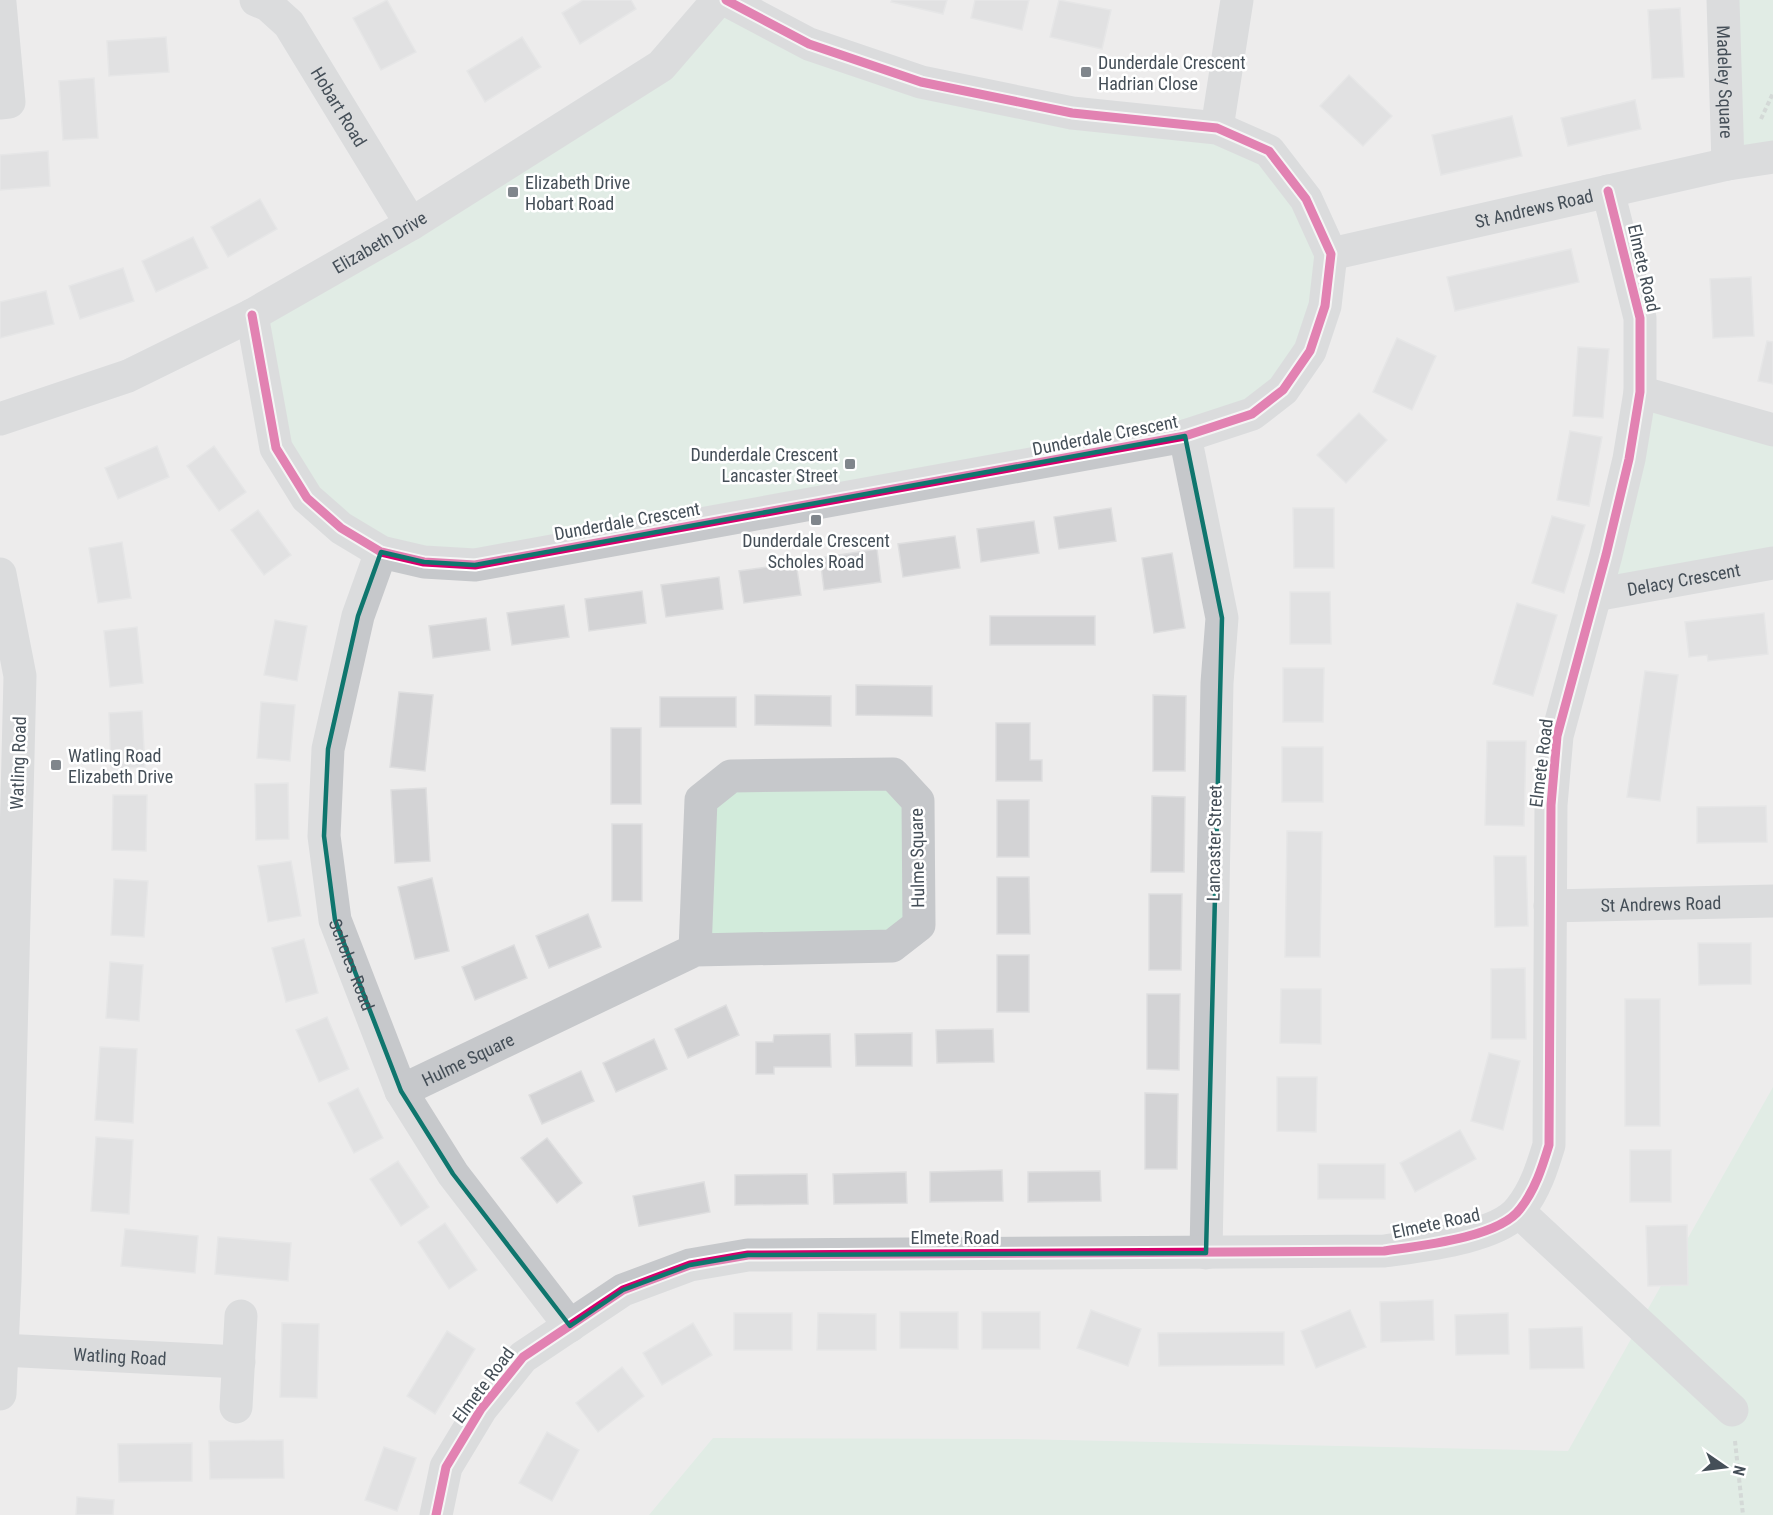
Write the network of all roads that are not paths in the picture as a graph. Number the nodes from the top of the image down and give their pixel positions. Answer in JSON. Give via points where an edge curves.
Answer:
{"nodes":[{"id":1,"x":18,"y":0,"type":"edge"},
{"id":2,"x":256,"y":0,"type":"edge"},
{"id":3,"x":718,"y":0,"type":"edge"},
{"id":4,"x":726,"y":0,"type":"edge"},
{"id":5,"x":1237,"y":0,"type":"edge"},
{"id":6,"x":1723,"y":0,"type":"edge"},
{"id":7,"x":0,"y":2,"type":"edge"},
{"id":8,"x":0,"y":103,"type":"edge"},
{"id":9,"x":1216,"y":128,"type":"junction"},
{"id":10,"x":1773,"y":157,"type":"edge"},
{"id":11,"x":1728,"y":164,"type":"junction"},
{"id":12,"x":1608,"y":191,"type":"junction"},
{"id":13,"x":411,"y":224,"type":"junction"},
{"id":14,"x":1331,"y":255,"type":"junction"},
{"id":15,"x":252,"y":315,"type":"junction"},
{"id":16,"x":1640,"y":392,"type":"junction"},
{"id":17,"x":0,"y":419,"type":"edge"},
{"id":18,"x":1773,"y":430,"type":"edge"},
{"id":19,"x":1185,"y":436,"type":"junction"},
{"id":20,"x":381,"y":552,"type":"junction"},
{"id":21,"x":1773,"y":563,"type":"edge"},
{"id":22,"x":0,"y":574,"type":"edge"},
{"id":23,"x":1595,"y":595,"type":"junction"},
{"id":24,"x":1773,"y":901,"type":"edge"},
{"id":25,"x":1550,"y":906,"type":"junction"},
{"id":26,"x":695,"y":950,"type":"junction"},
{"id":27,"x":401,"y":1090,"type":"junction"},
{"id":28,"x":1519,"y":1212,"type":"junction"},
{"id":29,"x":1206,"y":1253,"type":"junction"},
{"id":30,"x":241,"y":1316,"type":"dead end"},
{"id":31,"x":570,"y":1326,"type":"junction"},
{"id":32,"x":2,"y":1334,"type":"edge"},
{"id":33,"x":238,"y":1362,"type":"junction"},
{"id":34,"x":0,"y":1394,"type":"edge"},
{"id":35,"x":236,"y":1407,"type":"dead end"},
{"id":36,"x":1732,"y":1410,"type":"road end"},
{"id":37,"x":436,"y":1515,"type":"edge"}],
"edges":[{"from":1,"to":7,"type":"street"},
{"from":2,"to":13,"type":"street","name":"Hobart Road","via":[[268,5],[289,24]]},
{"from":3,"to":13,"type":"street","name":"Elizabeth Drive","via":[[661,66]]},
{"from":4,"to":9,"type":"street","via":[[808,44],[921,82],[1072,113]]},
{"from":5,"to":9,"type":"street"},
{"from":6,"to":11,"type":"street","name":"Madeley Square"},
{"from":7,"to":8,"type":"street","via":[[9,102]]},
{"from":9,"to":14,"type":"street","via":[[1269,151],[1306,199]]},
{"from":10,"to":11,"type":"street","name":"St Andrews Road"},
{"from":11,"to":12,"type":"street","name":"St Andrews Road"},
{"from":12,"to":14,"type":"street","name":"St Andrews Road"},
{"from":12,"to":16,"type":"street","name":"Elmete Road","via":[[1640,318]]},
{"from":13,"to":15,"type":"street","name":"Elizabeth Drive"},
{"from":14,"to":19,"type":"street","name":"Dunderdale Crescent","via":[[1325,306],[1310,351],[1283,390],[1252,414]]},
{"from":15,"to":17,"type":"street","name":"Elizabeth Drive","via":[[128,376]]},
{"from":15,"to":20,"type":"street","name":"Dunderdale Crescent","via":[[276,448],[307,498],[341,528]]},
{"from":16,"to":18,"type":"street"},
{"from":16,"to":23,"type":"street","name":"Elmete Road","via":[[1629,459]]},
{"from":19,"to":20,"type":"street","name":"Dunderdale Crescent","via":[[476,565],[424,562]]},
{"from":19,"to":29,"type":"street","name":"Lancaster Street","via":[[1222,618],[1216,695]]},
{"from":20,"to":27,"type":"street","name":"Scholes Road","via":[[358,616],[328,749],[324,836],[335,920]]},
{"from":21,"to":23,"type":"street","name":"Delacy Crescent"},
{"from":22,"to":32,"type":"street","name":"Watling Road","via":[[20,676]]},
{"from":23,"to":25,"type":"street","name":"Elmete Road","via":[[1557,736],[1551,805]]},
{"from":24,"to":25,"type":"street","name":"St Andrews Road"},
{"from":25,"to":28,"type":"street","name":"Elmete Road","via":[[1549,1145],[1538,1181]]},
{"from":26,"to":26,"type":"street","name":"Hulme Square","via":[[892,946],[918,925],[918,801],[893,774],[731,776],[701,800]]},
{"from":26,"to":27,"type":"street","name":"Hulme Square"},
{"from":27,"to":31,"type":"street","name":"Scholes Road","via":[[453,1174]]},
{"from":28,"to":29,"type":"street","name":"Elmete Road","via":[[1491,1229],[1453,1240],[1384,1251]]},
{"from":28,"to":36,"type":"street"},
{"from":29,"to":31,"type":"street","name":"Elmete Road","via":[[748,1255],[690,1264],[623,1290]]},
{"from":30,"to":33,"type":"street"},
{"from":31,"to":37,"type":"street","name":"Elmete Road","via":[[523,1357],[482,1409],[446,1467]]},
{"from":32,"to":33,"type":"street","name":"Watling Road"},
{"from":32,"to":34,"type":"street","name":"Watling Road"},
{"from":33,"to":35,"type":"street"}]}
